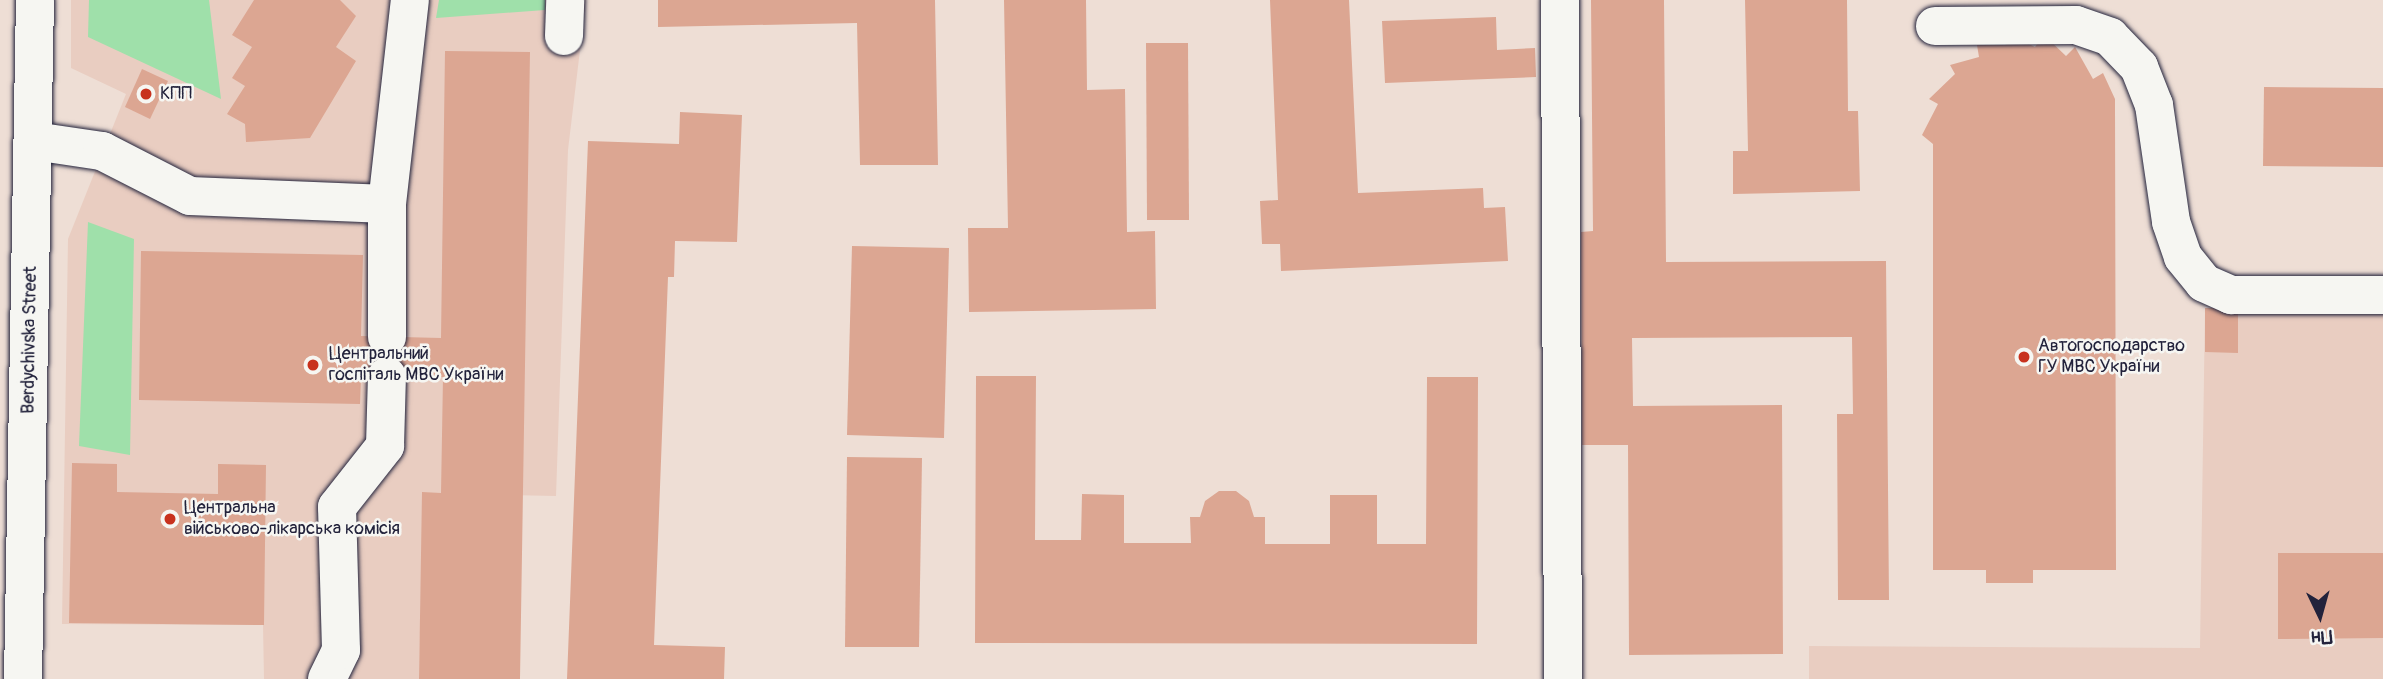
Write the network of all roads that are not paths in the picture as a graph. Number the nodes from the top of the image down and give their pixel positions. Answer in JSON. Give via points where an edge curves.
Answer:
{"nodes":[{"id":1,"x":35,"y":0,"type":"edge"},
{"id":2,"x":410,"y":0,"type":"edge"},
{"id":3,"x":1560,"y":0,"type":"edge"},
{"id":4,"x":1935,"y":26,"type":"dead end"},
{"id":5,"x":34,"y":141,"type":"junction"},
{"id":6,"x":387,"y":204,"type":"junction"},
{"id":7,"x":2383,"y":295,"type":"edge"},
{"id":8,"x":387,"y":337,"type":"dead end"},
{"id":9,"x":387,"y":376,"type":"dead end"},
{"id":10,"x":23,"y":679,"type":"edge"},
{"id":11,"x":327,"y":679,"type":"edge"},
{"id":12,"x":1563,"y":679,"type":"edge"}],
"edges":[{"from":1,"to":5,"type":"street","name":"Berdychivska Street"},
{"from":2,"to":6,"type":"street"},
{"from":3,"to":12,"type":"street"},
{"from":4,"to":7,"type":"street","via":[[2076,25],[2110,37],[2139,67],[2154,105],[2171,222],[2183,257],[2204,283],[2231,295]]},
{"from":5,"to":6,"type":"street","via":[[102,151],[190,196]]},
{"from":5,"to":10,"type":"street","name":"Berdychivska Street"},
{"from":6,"to":8,"type":"street"},
{"from":9,"to":11,"type":"street","via":[[384,446],[337,507],[341,650]]}]}
